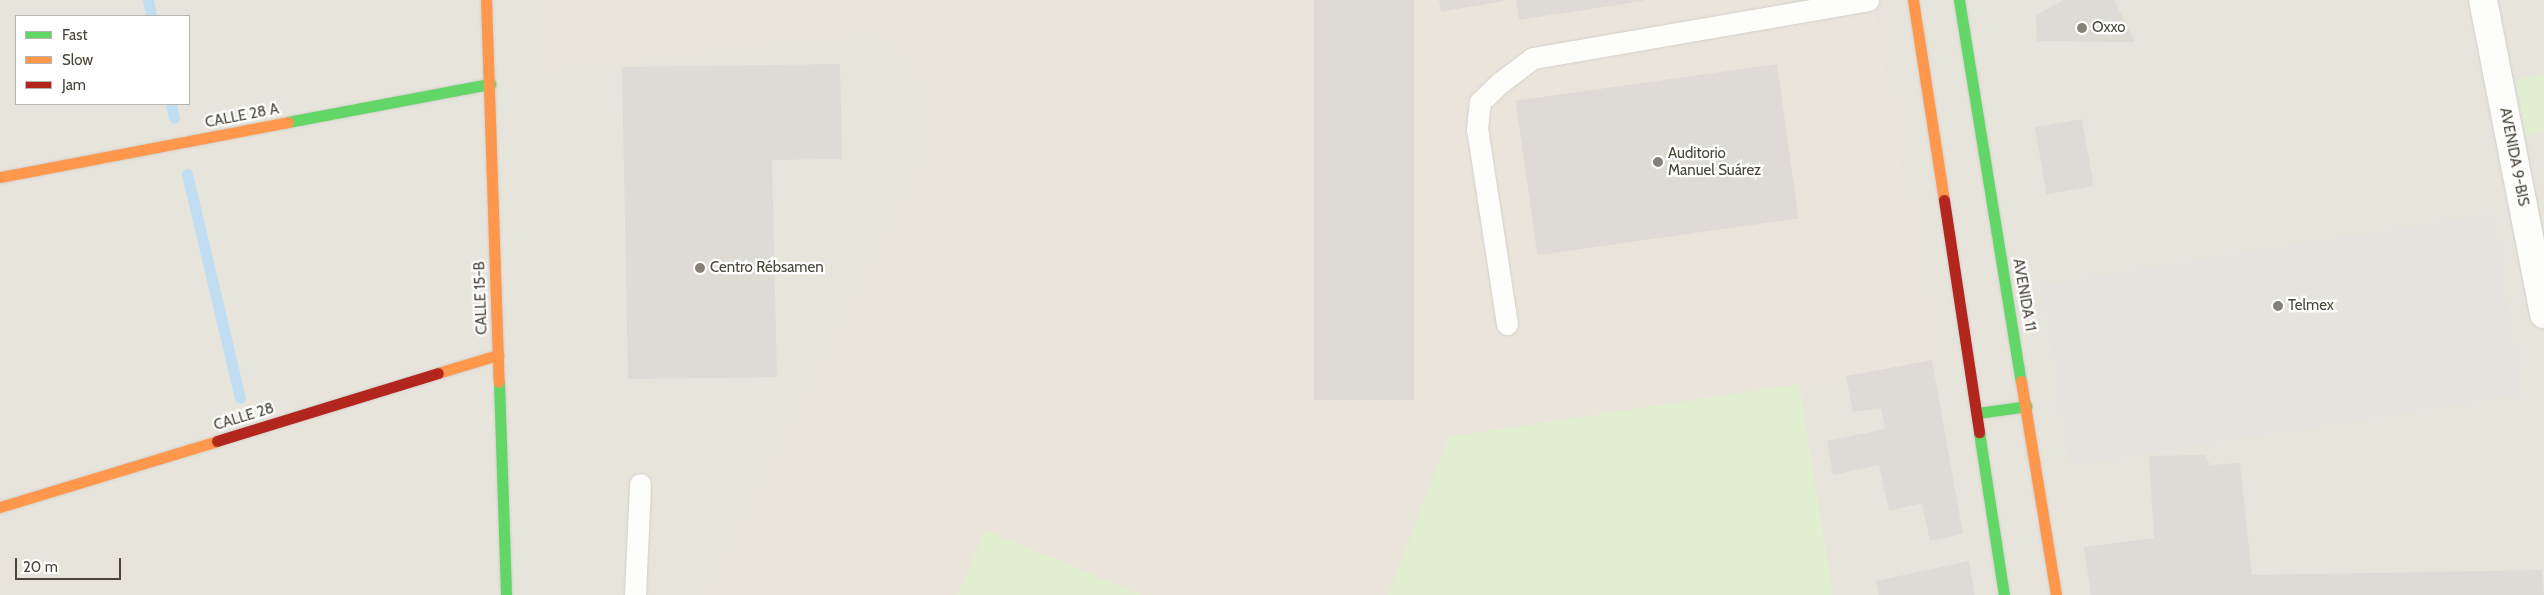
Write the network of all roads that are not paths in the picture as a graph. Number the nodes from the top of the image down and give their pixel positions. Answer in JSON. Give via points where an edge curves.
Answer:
{"nodes":[{"id":1,"x":486,"y":0,"type":"edge"},
{"id":2,"x":1868,"y":0,"type":"edge"},
{"id":3,"x":1913,"y":0,"type":"edge"},
{"id":4,"x":1959,"y":0,"type":"edge"},
{"id":5,"x":2483,"y":0,"type":"edge"},
{"id":6,"x":490,"y":84,"type":"junction"},
{"id":7,"x":0,"y":177,"type":"edge"},
{"id":8,"x":2544,"y":314,"type":"edge"},
{"id":9,"x":1507,"y":324,"type":"dead end"},
{"id":10,"x":498,"y":355,"type":"junction"},
{"id":11,"x":2027,"y":406,"type":"junction"},
{"id":12,"x":1978,"y":413,"type":"junction"},
{"id":13,"x":640,"y":484,"type":"dead end"},
{"id":14,"x":0,"y":507,"type":"edge"},
{"id":15,"x":506,"y":595,"type":"edge"},
{"id":16,"x":634,"y":595,"type":"edge"},
{"id":17,"x":2004,"y":595,"type":"edge"},
{"id":18,"x":2056,"y":595,"type":"edge"}],
"edges":[{"from":1,"to":6,"type":"street","name":"CALLE 15-B"},
{"from":2,"to":9,"type":"lane","via":[[1533,58],[1501,82],[1480,102],[1476,129]]},
{"from":3,"to":12,"type":"street"},
{"from":4,"to":11,"type":"street","name":"AVENIDA 11"},
{"from":5,"to":8,"type":"street","name":"AVENIDA 9-BIS"},
{"from":6,"to":7,"type":"street","name":"CALLE 28 A"},
{"from":6,"to":10,"type":"street","name":"CALLE 15-B"},
{"from":10,"to":14,"type":"street","name":"CALLE 28"},
{"from":10,"to":15,"type":"street","name":"CALLE 15-B"},
{"from":11,"to":12,"type":"street"},
{"from":11,"to":18,"type":"street","name":"AVENIDA 11"},
{"from":12,"to":17,"type":"street"},
{"from":13,"to":16,"type":"lane"}]}
